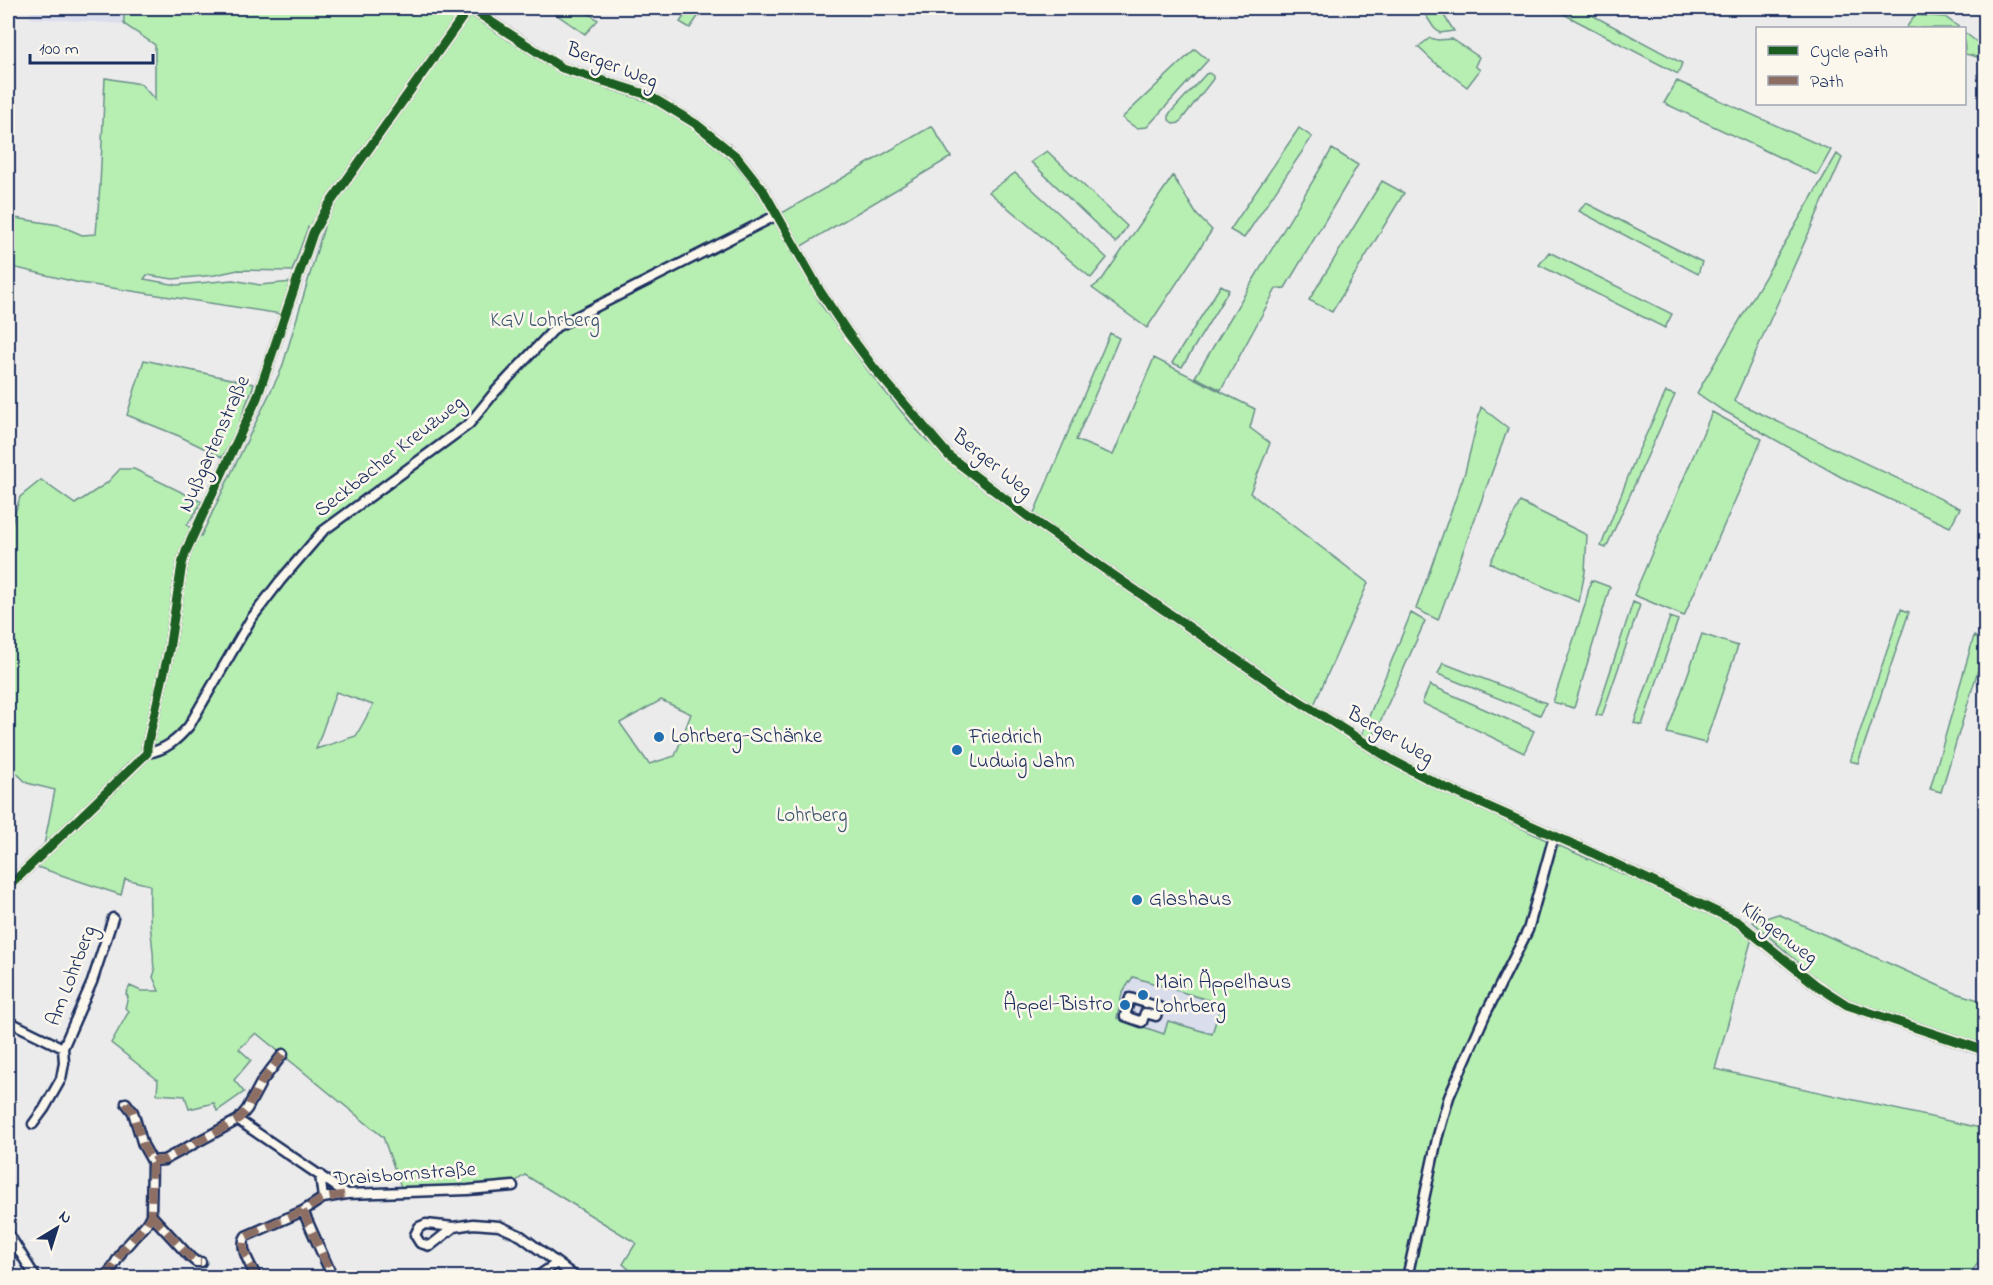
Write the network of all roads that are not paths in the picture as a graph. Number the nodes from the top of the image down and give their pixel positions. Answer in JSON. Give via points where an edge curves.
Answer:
{"nodes":[{"id":1,"x":470,"y":8,"type":"edge"},
{"id":2,"x":777,"y":215,"type":"junction"},
{"id":3,"x":147,"y":753,"type":"junction"},
{"id":4,"x":1554,"y":836,"type":"junction"},
{"id":5,"x":8,"y":887,"type":"edge"},
{"id":6,"x":113,"y":918,"type":"dead end"},
{"id":7,"x":8,"y":1021,"type":"edge"},
{"id":8,"x":63,"y":1048,"type":"junction"},
{"id":9,"x":1986,"y":1051,"type":"edge"},
{"id":10,"x":283,"y":1054,"type":"dead end"},
{"id":11,"x":126,"y":1103,"type":"dead end"},
{"id":12,"x":238,"y":1120,"type":"junction"},
{"id":13,"x":33,"y":1124,"type":"dead end"},
{"id":14,"x":152,"y":1161,"type":"junction"},
{"id":15,"x":321,"y":1175,"type":"junction"},
{"id":16,"x":513,"y":1186,"type":"dead end"},
{"id":17,"x":347,"y":1194,"type":"junction"},
{"id":18,"x":323,"y":1198,"type":"junction"},
{"id":19,"x":303,"y":1211,"type":"junction"},
{"id":20,"x":151,"y":1215,"type":"junction"},
{"id":21,"x":454,"y":1227,"type":"dead end"},
{"id":22,"x":8,"y":1233,"type":"edge"},
{"id":23,"x":201,"y":1262,"type":"dead end"},
{"id":24,"x":557,"y":1263,"type":"junction"},
{"id":25,"x":36,"y":1278,"type":"edge"},
{"id":26,"x":106,"y":1278,"type":"edge"},
{"id":27,"x":257,"y":1278,"type":"edge"},
{"id":28,"x":333,"y":1278,"type":"edge"},
{"id":29,"x":535,"y":1278,"type":"edge"},
{"id":30,"x":577,"y":1278,"type":"edge"},
{"id":31,"x":1407,"y":1278,"type":"edge"}],
"edges":[{"from":1,"to":2,"type":"street","name":"Berger Weg","via":[[562,68],[648,95],[696,123],[737,157]]},
{"from":1,"to":3,"type":"street","name":"Nußgartenstraße","via":[[328,206],[313,233],[257,398],[186,551]]},
{"from":2,"to":3,"type":"street","name":"Seckbacher Kreuzweg","via":[[556,327],[469,424],[323,531],[251,619],[194,718],[176,741]]},
{"from":2,"to":4,"type":"street","name":"Berger Weg","via":[[820,291],[874,368],[948,456],[969,473],[1164,610],[1392,760]]},
{"from":3,"to":5,"type":"street"},
{"from":4,"to":9,"type":"street","name":"Klingenweg","via":[[1738,922],[1847,1005]]},
{"from":4,"to":31,"type":"street","via":[[1528,930],[1449,1097]]},
{"from":6,"to":8,"type":"street","name":"Am Lohrberg","via":[[92,982]]},
{"from":7,"to":8,"type":"street","name":"Am Lohrberg"},
{"from":8,"to":13,"type":"street","name":"Am Lohrberg","via":[[61,1079]]},
{"from":10,"to":12,"type":"street"},
{"from":11,"to":14,"type":"street"},
{"from":12,"to":14,"type":"street","via":[[165,1160]]},
{"from":12,"to":15,"type":"street"},
{"from":14,"to":20,"type":"street"},
{"from":15,"to":17,"type":"street"},
{"from":15,"to":18,"type":"street"},
{"from":16,"to":17,"type":"street","name":"Draisbornstraße"},
{"from":17,"to":18,"type":"street","name":"Draisbornstraße"},
{"from":18,"to":19,"type":"street","name":"Draisbornstraße"},
{"from":19,"to":27,"type":"street","name":"Draisbornstraße","via":[[244,1238],[244,1249]]},
{"from":19,"to":28,"type":"street"},
{"from":20,"to":23,"type":"street","via":[[190,1257]]},
{"from":20,"to":26,"type":"street"},
{"from":21,"to":24,"type":"street","via":[[473,1224],[507,1228]]},
{"from":22,"to":25,"type":"street"},
{"from":24,"to":29,"type":"street"},
{"from":24,"to":30,"type":"street"}]}
